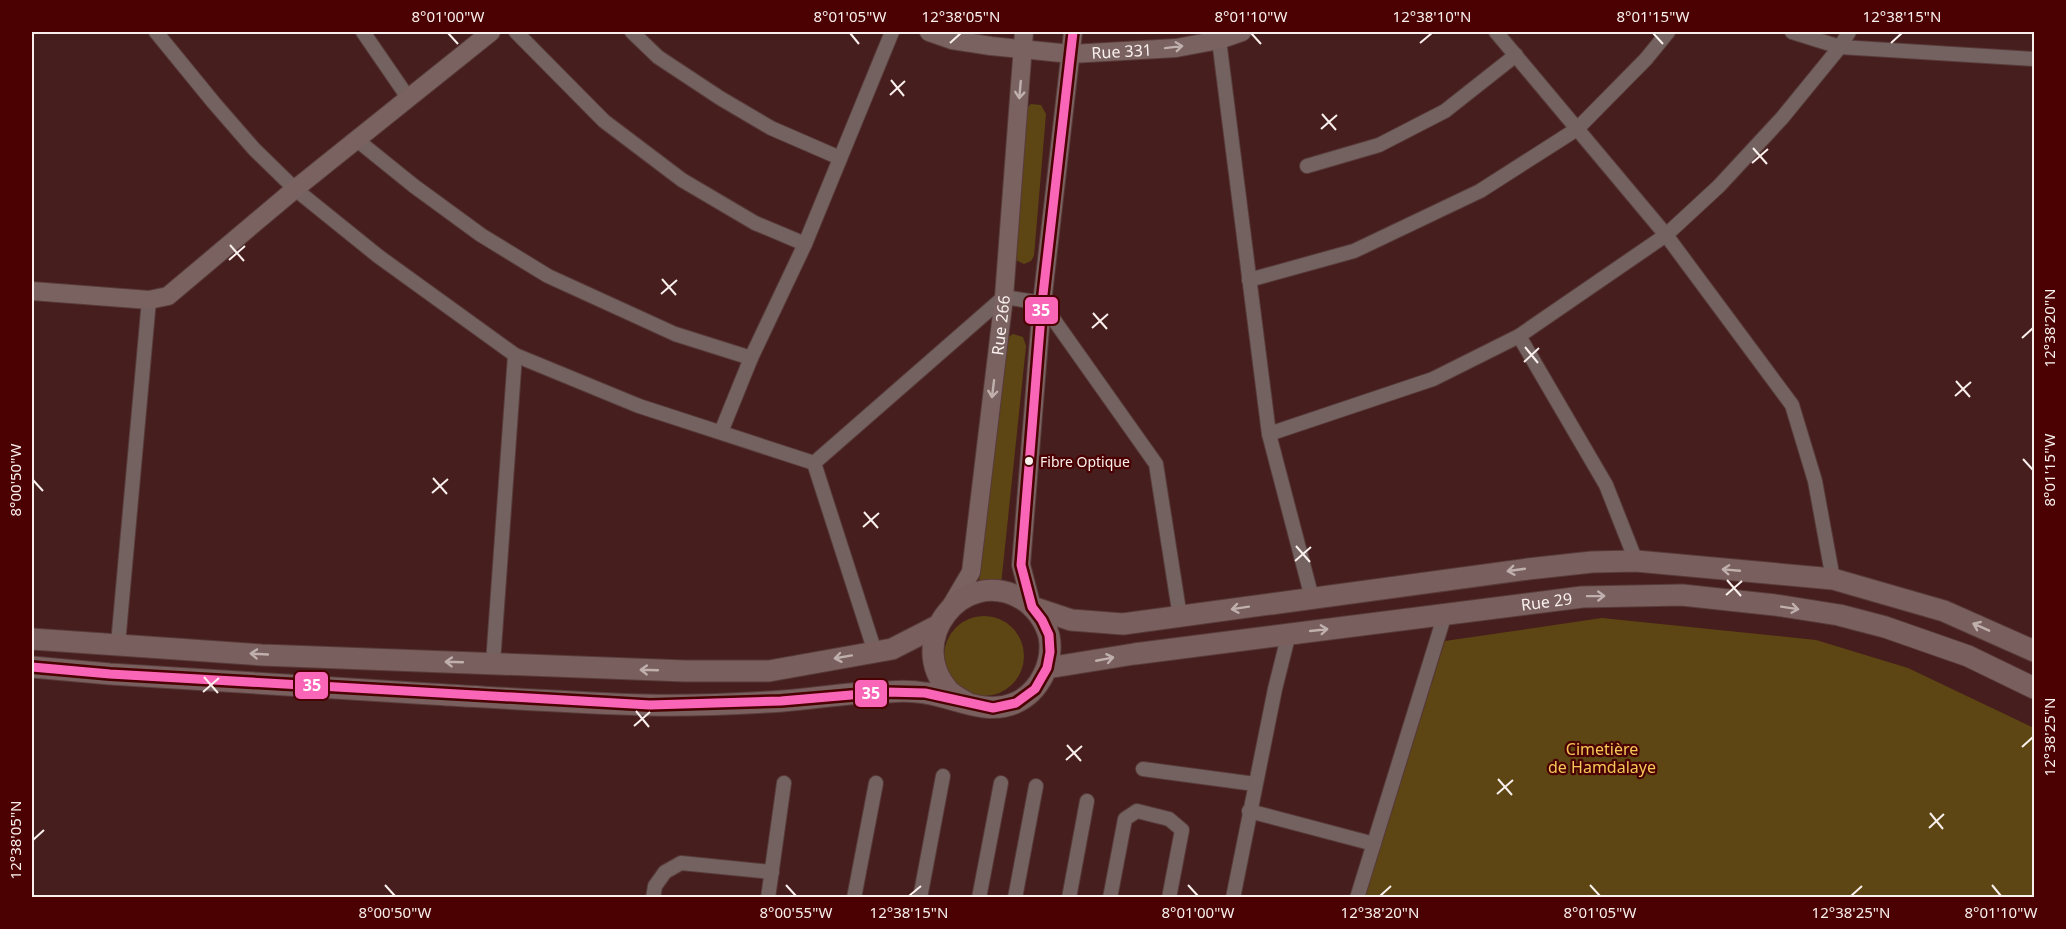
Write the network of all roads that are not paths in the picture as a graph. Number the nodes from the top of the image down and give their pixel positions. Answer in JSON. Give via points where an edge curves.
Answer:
{"nodes":[{"id":1,"x":156,"y":32,"type":"edge"},
{"id":2,"x":363,"y":32,"type":"edge"},
{"id":3,"x":491,"y":32,"type":"edge"},
{"id":4,"x":516,"y":32,"type":"edge"},
{"id":5,"x":632,"y":32,"type":"edge"},
{"id":6,"x":891,"y":32,"type":"edge"},
{"id":7,"x":930,"y":32,"type":"edge"},
{"id":8,"x":1073,"y":32,"type":"edge"},
{"id":9,"x":1242,"y":32,"type":"edge"},
{"id":10,"x":1496,"y":32,"type":"edge"},
{"id":11,"x":1668,"y":32,"type":"edge"},
{"id":12,"x":1792,"y":32,"type":"edge"},
{"id":13,"x":1849,"y":32,"type":"edge"},
{"id":14,"x":1024,"y":40,"type":"edge"},
{"id":15,"x":1219,"y":40,"type":"junction"},
{"id":16,"x":1840,"y":47,"type":"junction"},
{"id":17,"x":1071,"y":54,"type":"junction"},
{"id":18,"x":1516,"y":55,"type":"junction"},
{"id":19,"x":2034,"y":59,"type":"edge"},
{"id":20,"x":409,"y":99,"type":"junction"},
{"id":21,"x":1577,"y":129,"type":"junction"},
{"id":22,"x":357,"y":141,"type":"junction"},
{"id":23,"x":840,"y":158,"type":"junction"},
{"id":24,"x":1307,"y":166,"type":"dead end"},
{"id":25,"x":295,"y":189,"type":"junction"},
{"id":26,"x":1666,"y":235,"type":"junction"},
{"id":27,"x":805,"y":244,"type":"junction"},
{"id":28,"x":1249,"y":280,"type":"junction"},
{"id":29,"x":32,"y":291,"type":"edge"},
{"id":30,"x":1004,"y":297,"type":"junction"},
{"id":31,"x":149,"y":300,"type":"junction"},
{"id":32,"x":1042,"y":303,"type":"junction"},
{"id":33,"x":1519,"y":336,"type":"junction"},
{"id":34,"x":515,"y":354,"type":"junction"},
{"id":35,"x":751,"y":358,"type":"junction"},
{"id":36,"x":721,"y":432,"type":"junction"},
{"id":37,"x":1269,"y":434,"type":"junction"},
{"id":38,"x":814,"y":463,"type":"junction"},
{"id":39,"x":1636,"y":561,"type":"junction"},
{"id":40,"x":1833,"y":579,"type":"junction"},
{"id":41,"x":1312,"y":597,"type":"junction"},
{"id":42,"x":1032,"y":607,"type":"junction"},
{"id":43,"x":1445,"y":614,"type":"junction"},
{"id":44,"x":1179,"y":617,"type":"junction"},
{"id":45,"x":942,"y":619,"type":"junction"},
{"id":46,"x":1289,"y":633,"type":"junction"},
{"id":47,"x":32,"y":639,"type":"edge"},
{"id":48,"x":118,"y":644,"type":"junction"},
{"id":49,"x":2034,"y":651,"type":"edge"},
{"id":50,"x":875,"y":652,"type":"junction"},
{"id":51,"x":493,"y":663,"type":"junction"},
{"id":52,"x":32,"y":667,"type":"edge"},
{"id":53,"x":1047,"y":668,"type":"junction"},
{"id":54,"x":2034,"y":688,"type":"edge"},
{"id":55,"x":969,"y":705,"type":"junction"},
{"id":56,"x":1143,"y":769,"type":"dead end"},
{"id":57,"x":943,"y":776,"type":"dead end"},
{"id":58,"x":784,"y":783,"type":"dead end"},
{"id":59,"x":876,"y":783,"type":"dead end"},
{"id":60,"x":1001,"y":783,"type":"dead end"},
{"id":61,"x":1255,"y":784,"type":"junction"},
{"id":62,"x":1036,"y":786,"type":"dead end"},
{"id":63,"x":1088,"y":801,"type":"dead end"},
{"id":64,"x":1250,"y":811,"type":"junction"},
{"id":65,"x":1374,"y":844,"type":"junction"},
{"id":66,"x":771,"y":872,"type":"junction"},
{"id":67,"x":653,"y":897,"type":"edge"},
{"id":68,"x":768,"y":897,"type":"edge"},
{"id":69,"x":854,"y":897,"type":"edge"},
{"id":70,"x":920,"y":897,"type":"edge"},
{"id":71,"x":979,"y":897,"type":"edge"},
{"id":72,"x":1015,"y":897,"type":"edge"},
{"id":73,"x":1069,"y":897,"type":"edge"},
{"id":74,"x":1110,"y":897,"type":"edge"},
{"id":75,"x":1169,"y":897,"type":"edge"},
{"id":76,"x":1233,"y":897,"type":"edge"},
{"id":77,"x":1357,"y":897,"type":"edge"}],
"edges":[{"from":1,"to":25,"type":"street","via":[[248,141]]},
{"from":2,"to":20,"type":"street"},
{"from":3,"to":20,"type":"main road"},
{"from":4,"to":27,"type":"street","via":[[604,122],[682,180],[755,223]]},
{"from":5,"to":23,"type":"street","via":[[658,57],[720,98],[771,128]]},
{"from":6,"to":23,"type":"street"},
{"from":7,"to":14,"type":"main road","name":"Rue 331","via":[[952,40]]},
{"from":8,"to":17,"type":"main road"},
{"from":9,"to":15,"type":"main road","name":"Rue 331"},
{"from":10,"to":18,"type":"street"},
{"from":11,"to":21,"type":"street"},
{"from":12,"to":16,"type":"street"},
{"from":13,"to":16,"type":"street"},
{"from":14,"to":17,"type":"main road","name":"Rue 331"},
{"from":14,"to":30,"type":"main road","name":"Rue 266","one_way":true},
{"from":17,"to":15,"type":"main road","name":"Rue 331","one_way":true,"via":[[1176,48]]},
{"from":15,"to":28,"type":"street"},
{"from":16,"to":19,"type":"street"},
{"from":16,"to":26,"type":"street","via":[[1735,169]]},
{"from":17,"to":32,"type":"main road"},
{"from":18,"to":21,"type":"street"},
{"from":18,"to":24,"type":"street","via":[[1445,111],[1379,146]]},
{"from":20,"to":22,"type":"main road"},
{"from":21,"to":26,"type":"street"},
{"from":21,"to":28,"type":"street","via":[[1480,191],[1354,251]]},
{"from":22,"to":25,"type":"main road"},
{"from":22,"to":35,"type":"street","via":[[481,235],[548,276],[675,334]]},
{"from":23,"to":27,"type":"street"},
{"from":25,"to":31,"type":"main road","via":[[168,296]]},
{"from":25,"to":34,"type":"street","via":[[378,256]]},
{"from":26,"to":33,"type":"street"},
{"from":26,"to":40,"type":"street","via":[[1792,405],[1815,481]]},
{"from":27,"to":35,"type":"street"},
{"from":28,"to":37,"type":"street"},
{"from":29,"to":31,"type":"main road"},
{"from":30,"to":32,"type":"street"},
{"from":30,"to":38,"type":"street"},
{"from":30,"to":45,"type":"main road","name":"Rue 266","one_way":true,"via":[[971,572]]},
{"from":31,"to":48,"type":"street"},
{"from":32,"to":42,"type":"main road","via":[[1022,565]]},
{"from":32,"to":44,"type":"street","via":[[1156,464]]},
{"from":33,"to":37,"type":"street","via":[[1433,379]]},
{"from":33,"to":39,"type":"street","via":[[1606,485]]},
{"from":34,"to":36,"type":"street","via":[[639,406]]},
{"from":34,"to":51,"type":"street"},
{"from":35,"to":36,"type":"street"},
{"from":36,"to":38,"type":"street"},
{"from":37,"to":41,"type":"street"},
{"from":38,"to":50,"type":"street"},
{"from":40,"to":39,"type":"main road","one_way":true},
{"from":39,"to":41,"type":"main road","one_way":true,"via":[[1528,569]]},
{"from":49,"to":40,"type":"main road","one_way":true,"via":[[1944,611]]},
{"from":41,"to":44,"type":"main road","one_way":true},
{"from":42,"to":44,"type":"main road","via":[[1071,620],[1123,624]]},
{"from":42,"to":45,"type":"main road","via":[[1005,592],[989,591],[959,600]]},
{"from":42,"to":53,"type":"main road","via":[[1048,635]]},
{"from":46,"to":43,"type":"main road","name":"Rue 29","one_way":true},
{"from":43,"to":54,"type":"main road","name":"Rue 29","one_way":true,"via":[[1582,597],[1682,595],[1775,605],[1885,627],[1968,656]]},
{"from":43,"to":65,"type":"street"},
{"from":45,"to":50,"type":"main road","via":[[892,649]]},
{"from":45,"to":55,"type":"main road","via":[[932,649],[937,672],[950,692]]},
{"from":53,"to":46,"type":"main road","name":"Rue 29","one_way":true},
{"from":46,"to":61,"type":"street"},
{"from":47,"to":48,"type":"main road"},
{"from":51,"to":48,"type":"main road","one_way":true,"via":[[262,655]]},
{"from":50,"to":51,"type":"main road","one_way":true,"via":[[769,670],[685,671]]},
{"from":52,"to":55,"type":"main road","via":[[650,705],[781,701],[886,692],[925,693]]},
{"from":53,"to":55,"type":"main road","via":[[1035,689],[1016,703],[993,708]]},
{"from":56,"to":61,"type":"street"},
{"from":57,"to":70,"type":"street"},
{"from":58,"to":66,"type":"street"},
{"from":59,"to":69,"type":"street"},
{"from":60,"to":71,"type":"street"},
{"from":61,"to":64,"type":"street"},
{"from":62,"to":72,"type":"street"},
{"from":63,"to":73,"type":"street"},
{"from":64,"to":65,"type":"street"},
{"from":64,"to":76,"type":"street"},
{"from":65,"to":77,"type":"street"},
{"from":66,"to":67,"type":"street","via":[[681,863],[665,872]]},
{"from":66,"to":68,"type":"street"},
{"from":74,"to":75,"type":"street","via":[[1125,819],[1137,811],[1169,819],[1182,830]]}]}
